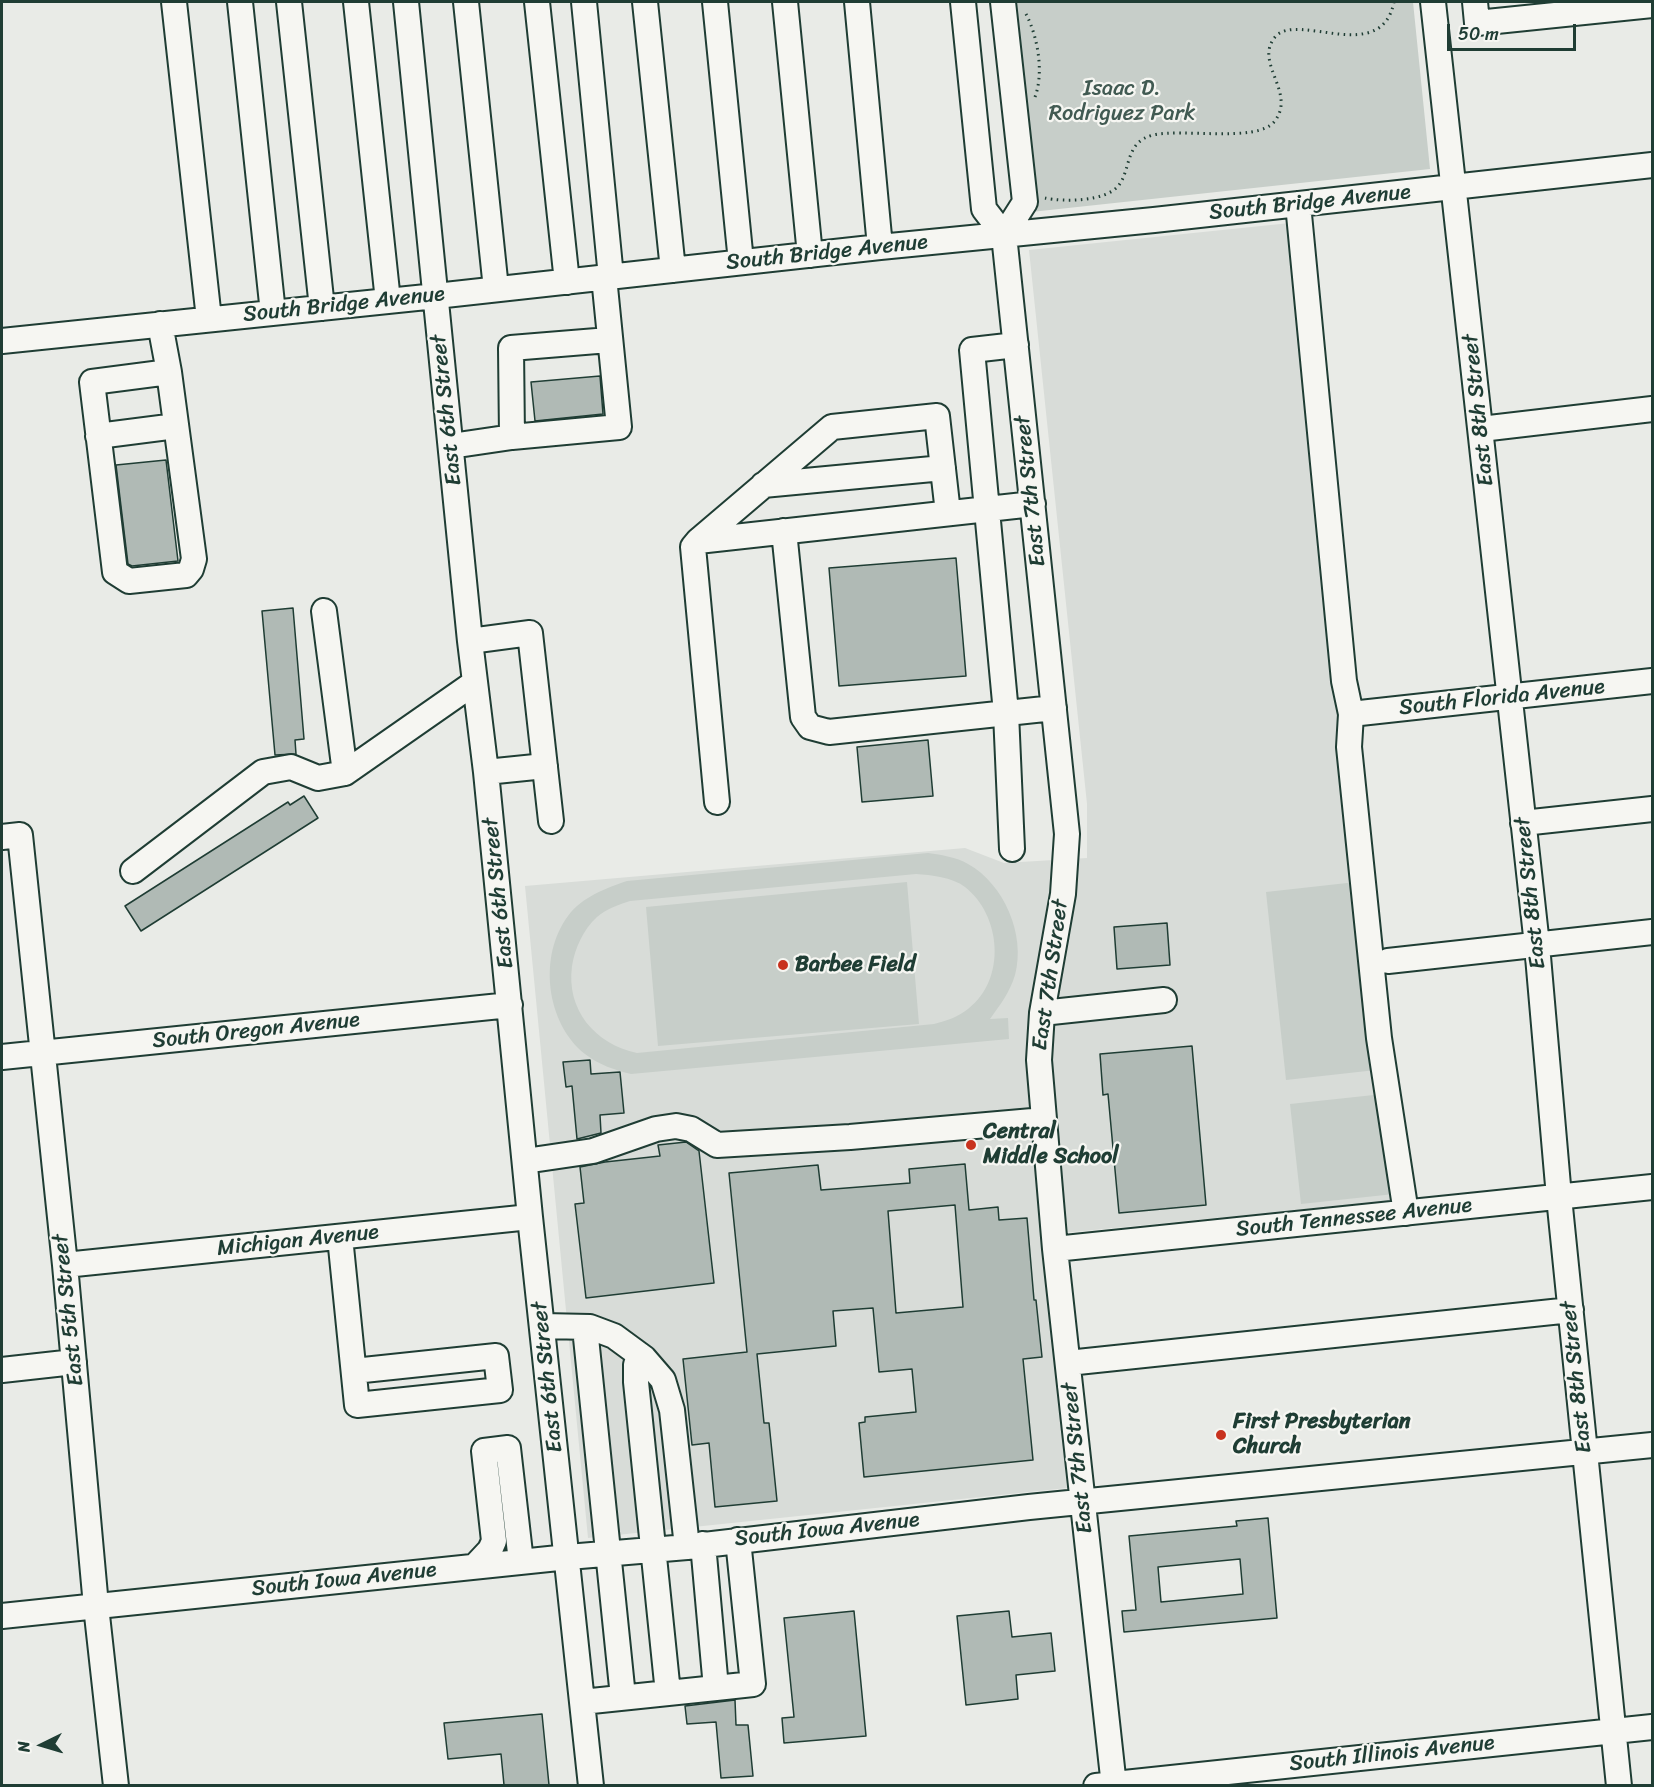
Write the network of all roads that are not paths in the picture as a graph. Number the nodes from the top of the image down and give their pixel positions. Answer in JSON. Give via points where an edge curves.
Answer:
{"nodes":[{"id":1,"x":174,"y":2,"type":"edge"},
{"id":2,"x":240,"y":2,"type":"edge"},
{"id":3,"x":289,"y":2,"type":"edge"},
{"id":4,"x":356,"y":2,"type":"edge"},
{"id":5,"x":406,"y":2,"type":"edge"},
{"id":6,"x":466,"y":2,"type":"edge"},
{"id":7,"x":537,"y":2,"type":"edge"},
{"id":8,"x":584,"y":2,"type":"edge"},
{"id":9,"x":645,"y":2,"type":"edge"},
{"id":10,"x":715,"y":2,"type":"edge"},
{"id":11,"x":785,"y":2,"type":"edge"},
{"id":12,"x":857,"y":2,"type":"edge"},
{"id":13,"x":963,"y":2,"type":"edge"},
{"id":14,"x":1433,"y":2,"type":"edge"},
{"id":15,"x":1475,"y":2,"type":"edge"},
{"id":16,"x":1653,"y":4,"type":"edge"},
{"id":17,"x":1014,"y":6,"type":"edge"},
{"id":18,"x":1653,"y":165,"type":"edge"},
{"id":19,"x":1453,"y":187,"type":"junction"},
{"id":20,"x":1298,"y":204,"type":"junction"},
{"id":21,"x":1004,"y":235,"type":"junction"},
{"id":22,"x":880,"y":247,"type":"junction"},
{"id":23,"x":810,"y":255,"type":"junction"},
{"id":24,"x":741,"y":262,"type":"junction"},
{"id":25,"x":673,"y":270,"type":"junction"},
{"id":26,"x":607,"y":277,"type":"junction"},
{"id":27,"x":567,"y":282,"type":"junction"},
{"id":28,"x":496,"y":289,"type":"junction"},
{"id":29,"x":436,"y":296,"type":"junction"},
{"id":30,"x":388,"y":301,"type":"junction"},
{"id":31,"x":322,"y":308,"type":"junction"},
{"id":32,"x":273,"y":313,"type":"junction"},
{"id":33,"x":209,"y":319,"type":"junction"},
{"id":34,"x":159,"y":324,"type":"junction"},
{"id":35,"x":609,"y":340,"type":"junction"},
{"id":36,"x":2,"y":341,"type":"edge"},
{"id":37,"x":1016,"y":345,"type":"junction"},
{"id":38,"x":169,"y":372,"type":"junction"},
{"id":39,"x":1653,"y":409,"type":"edge"},
{"id":40,"x":177,"y":426,"type":"junction"},
{"id":41,"x":1481,"y":429,"type":"junction"},
{"id":42,"x":98,"y":436,"type":"junction"},
{"id":43,"x":512,"y":437,"type":"junction"},
{"id":44,"x":451,"y":446,"type":"junction"},
{"id":45,"x":943,"y":468,"type":"junction"},
{"id":46,"x":763,"y":485,"type":"junction"},
{"id":47,"x":1033,"y":504,"type":"junction"},
{"id":48,"x":988,"y":509,"type":"junction"},
{"id":49,"x":948,"y":513,"type":"junction"},
{"id":50,"x":784,"y":531,"type":"junction"},
{"id":51,"x":698,"y":541,"type":"junction"},
{"id":52,"x":324,"y":610,"type":"dead end"},
{"id":53,"x":470,"y":640,"type":"junction"},
{"id":54,"x":1653,"y":681,"type":"edge"},
{"id":55,"x":474,"y":683,"type":"junction"},
{"id":56,"x":1510,"y":698,"type":"junction"},
{"id":57,"x":1054,"y":708,"type":"junction"},
{"id":58,"x":1006,"y":713,"type":"junction"},
{"id":59,"x":1351,"y":714,"type":"junction"},
{"id":60,"x":545,"y":766,"type":"junction"},
{"id":61,"x":486,"y":772,"type":"junction"},
{"id":62,"x":345,"y":773,"type":"junction"},
{"id":63,"x":717,"y":802,"type":"dead end"},
{"id":64,"x":1653,"y":809,"type":"edge"},
{"id":65,"x":551,"y":821,"type":"dead end"},
{"id":66,"x":1523,"y":823,"type":"junction"},
{"id":67,"x":11,"y":836,"type":"edge"},
{"id":68,"x":1012,"y":849,"type":"dead end"},
{"id":69,"x":133,"y":871,"type":"dead end"},
{"id":70,"x":1653,"y":932,"type":"edge"},
{"id":71,"x":1537,"y":945,"type":"junction"},
{"id":72,"x":1388,"y":962,"type":"dead end"},
{"id":73,"x":1164,"y":1000,"type":"dead end"},
{"id":74,"x":510,"y":1005,"type":"junction"},
{"id":75,"x":1042,"y":1013,"type":"junction"},
{"id":76,"x":42,"y":1053,"type":"junction"},
{"id":77,"x":2,"y":1058,"type":"edge"},
{"id":78,"x":1044,"y":1120,"type":"junction"},
{"id":79,"x":525,"y":1161,"type":"junction"},
{"id":80,"x":1653,"y":1187,"type":"edge"},
{"id":81,"x":1559,"y":1197,"type":"junction"},
{"id":82,"x":1406,"y":1213,"type":"junction"},
{"id":83,"x":530,"y":1217,"type":"junction"},
{"id":84,"x":340,"y":1237,"type":"junction"},
{"id":85,"x":1054,"y":1249,"type":"junction"},
{"id":86,"x":64,"y":1265,"type":"junction"},
{"id":87,"x":1571,"y":1310,"type":"junction"},
{"id":88,"x":543,"y":1326,"type":"junction"},
{"id":89,"x":585,"y":1328,"type":"junction"},
{"id":90,"x":639,"y":1355,"type":"junction"},
{"id":91,"x":74,"y":1362,"type":"junction"},
{"id":92,"x":1068,"y":1363,"type":"junction"},
{"id":93,"x":2,"y":1370,"type":"edge"},
{"id":94,"x":354,"y":1371,"type":"junction"},
{"id":95,"x":1653,"y":1445,"type":"edge"},
{"id":96,"x":1584,"y":1452,"type":"junction"},
{"id":97,"x":1083,"y":1503,"type":"junction"},
{"id":98,"x":738,"y":1540,"type":"junction"},
{"id":99,"x":695,"y":1545,"type":"junction"},
{"id":100,"x":654,"y":1550,"type":"junction"},
{"id":101,"x":610,"y":1554,"type":"junction"},
{"id":102,"x":568,"y":1557,"type":"junction"},
{"id":103,"x":521,"y":1562,"type":"junction"},
{"id":104,"x":475,"y":1566,"type":"junction"},
{"id":105,"x":96,"y":1606,"type":"junction"},
{"id":106,"x":2,"y":1616,"type":"edge"},
{"id":107,"x":716,"y":1688,"type":"junction"},
{"id":108,"x":668,"y":1693,"type":"junction"},
{"id":109,"x":623,"y":1697,"type":"junction"},
{"id":110,"x":582,"y":1702,"type":"junction"},
{"id":111,"x":1653,"y":1727,"type":"edge"},
{"id":112,"x":1613,"y":1730,"type":"junction"},
{"id":113,"x":116,"y":1785,"type":"edge"},
{"id":114,"x":591,"y":1785,"type":"edge"},
{"id":115,"x":1108,"y":1785,"type":"edge"},
{"id":116,"x":1618,"y":1785,"type":"edge"}],
"edges":[{"from":1,"to":33,"type":"street"},
{"from":2,"to":32,"type":"street"},
{"from":3,"to":31,"type":"street"},
{"from":4,"to":30,"type":"street"},
{"from":5,"to":29,"type":"street","name":"East 6th Street"},
{"from":6,"to":28,"type":"street"},
{"from":7,"to":27,"type":"street"},
{"from":8,"to":26,"type":"street"},
{"from":9,"to":25,"type":"street"},
{"from":10,"to":24,"type":"street"},
{"from":11,"to":23,"type":"street"},
{"from":12,"to":22,"type":"street"},
{"from":13,"to":21,"type":"street","via":[[984,209]]},
{"from":14,"to":19,"type":"street","name":"East 8th Street"},
{"from":15,"to":16,"type":"street","via":[[1477,23]]},
{"from":17,"to":21,"type":"street","via":[[1024,202]]},
{"from":18,"to":19,"type":"street","name":"South Bridge Avenue"},
{"from":19,"to":20,"type":"street","name":"South Bridge Avenue"},
{"from":19,"to":41,"type":"street","name":"East 8th Street"},
{"from":20,"to":21,"type":"street","name":"South Bridge Avenue"},
{"from":20,"to":59,"type":"street","via":[[1344,681]]},
{"from":21,"to":22,"type":"street","name":"South Bridge Avenue"},
{"from":21,"to":37,"type":"street","name":"East 7th Street"},
{"from":22,"to":23,"type":"street","name":"South Bridge Avenue"},
{"from":23,"to":24,"type":"street","name":"South Bridge Avenue"},
{"from":24,"to":25,"type":"street","name":"South Bridge Avenue"},
{"from":25,"to":26,"type":"street","name":"South Bridge Avenue"},
{"from":26,"to":27,"type":"street","name":"South Bridge Avenue"},
{"from":26,"to":35,"type":"street"},
{"from":27,"to":28,"type":"street","name":"South Bridge Avenue"},
{"from":28,"to":29,"type":"street","name":"South Bridge Avenue"},
{"from":29,"to":30,"type":"street","name":"South Bridge Avenue"},
{"from":29,"to":44,"type":"street","name":"East 6th Street"},
{"from":30,"to":31,"type":"street","name":"South Bridge Avenue"},
{"from":31,"to":32,"type":"street","name":"South Bridge Avenue"},
{"from":32,"to":33,"type":"street","name":"South Bridge Avenue"},
{"from":33,"to":34,"type":"street","name":"South Bridge Avenue"},
{"from":34,"to":36,"type":"street","name":"South Bridge Avenue"},
{"from":34,"to":38,"type":"street"},
{"from":35,"to":43,"type":"street","via":[[511,348]]},
{"from":35,"to":43,"type":"street","via":[[619,427]]},
{"from":37,"to":47,"type":"street","name":"East 7th Street"},
{"from":37,"to":48,"type":"street","via":[[972,350]]},
{"from":38,"to":40,"type":"street"},
{"from":38,"to":42,"type":"street","via":[[92,382]]},
{"from":39,"to":41,"type":"street"},
{"from":40,"to":42,"type":"street"},
{"from":40,"to":42,"type":"street","via":[[194,559],[186,574],[129,581],[115,572]]},
{"from":41,"to":56,"type":"street","name":"East 8th Street"},
{"from":43,"to":44,"type":"street"},
{"from":44,"to":53,"type":"street","name":"East 6th Street"},
{"from":45,"to":46,"type":"street"},
{"from":45,"to":46,"type":"street","via":[[937,416],[832,427]]},
{"from":45,"to":49,"type":"street"},
{"from":46,"to":51,"type":"street"},
{"from":47,"to":48,"type":"street"},
{"from":47,"to":57,"type":"street","name":"East 7th Street"},
{"from":48,"to":49,"type":"street"},
{"from":48,"to":58,"type":"street"},
{"from":49,"to":50,"type":"street"},
{"from":50,"to":51,"type":"street"},
{"from":50,"to":58,"type":"street","via":[[803,717],[810,727],[829,732]]},
{"from":51,"to":63,"type":"street","via":[[693,547]]},
{"from":52,"to":62,"type":"street"},
{"from":53,"to":55,"type":"street","name":"East 6th Street"},
{"from":53,"to":60,"type":"street","via":[[531,633]]},
{"from":54,"to":56,"type":"street","name":"South Florida Avenue"},
{"from":55,"to":61,"type":"street","name":"East 6th Street"},
{"from":55,"to":62,"type":"street"},
{"from":56,"to":59,"type":"street","name":"South Florida Avenue"},
{"from":56,"to":66,"type":"street","name":"East 8th Street"},
{"from":57,"to":58,"type":"street"},
{"from":57,"to":75,"type":"street","name":"East 7th Street","via":[[1067,834],[1063,894]]},
{"from":58,"to":68,"type":"street"},
{"from":59,"to":82,"type":"street","via":[[1349,747],[1379,1038]]},
{"from":60,"to":61,"type":"street"},
{"from":60,"to":65,"type":"street"},
{"from":61,"to":74,"type":"street","name":"East 6th Street"},
{"from":62,"to":69,"type":"street","via":[[318,778],[291,767],[263,772]]},
{"from":64,"to":66,"type":"street"},
{"from":66,"to":71,"type":"street","name":"East 8th Street"},
{"from":67,"to":76,"type":"street","name":"East 5th Street"},
{"from":70,"to":71,"type":"street"},
{"from":71,"to":72,"type":"street"},
{"from":71,"to":81,"type":"street","name":"East 8th Street"},
{"from":73,"to":75,"type":"street"},
{"from":74,"to":76,"type":"street","name":"South Oregon Avenue"},
{"from":74,"to":79,"type":"street","name":"East 6th Street"},
{"from":75,"to":78,"type":"street","name":"East 7th Street","via":[[1039,1060]]},
{"from":76,"to":77,"type":"street","name":"South Oregon Avenue"},
{"from":76,"to":86,"type":"street","name":"East 5th Street"},
{"from":78,"to":79,"type":"street","via":[[717,1145],[691,1129],[676,1126],[593,1151]]},
{"from":78,"to":85,"type":"street","name":"East 7th Street"},
{"from":79,"to":83,"type":"street","name":"East 6th Street"},
{"from":80,"to":81,"type":"street","name":"South Tennessee Avenue"},
{"from":81,"to":82,"type":"street","name":"South Tennessee Avenue"},
{"from":81,"to":87,"type":"street","name":"East 8th Street"},
{"from":82,"to":85,"type":"street","name":"South Tennessee Avenue"},
{"from":83,"to":84,"type":"street","name":"Michigan Avenue"},
{"from":83,"to":88,"type":"street","name":"East 6th Street"},
{"from":84,"to":86,"type":"street","name":"Michigan Avenue"},
{"from":84,"to":94,"type":"street"},
{"from":85,"to":92,"type":"street","name":"East 7th Street"},
{"from":86,"to":91,"type":"street","name":"East 5th Street"},
{"from":87,"to":92,"type":"street"},
{"from":87,"to":96,"type":"street","name":"East 8th Street"},
{"from":88,"to":89,"type":"street"},
{"from":88,"to":102,"type":"street","name":"East 6th Street"},
{"from":89,"to":90,"type":"street","via":[[614,1336]]},
{"from":89,"to":101,"type":"street"},
{"from":90,"to":99,"type":"street","via":[[663,1380],[672,1410]]},
{"from":90,"to":100,"type":"street","via":[[636,1382]]},
{"from":91,"to":93,"type":"street"},
{"from":91,"to":105,"type":"street","name":"East 5th Street"},
{"from":92,"to":97,"type":"street","name":"East 7th Street"},
{"from":94,"to":94,"type":"street","via":[[357,1405],[500,1390],[496,1356]]},
{"from":95,"to":96,"type":"street","name":"South Iowa Avenue"},
{"from":96,"to":97,"type":"street","name":"South Iowa Avenue"},
{"from":96,"to":112,"type":"street","name":"East 8th Street"},
{"from":97,"to":98,"type":"street","name":"South Iowa Avenue"},
{"from":97,"to":115,"type":"street","name":"East 7th Street"},
{"from":98,"to":99,"type":"street","name":"South Iowa Avenue"},
{"from":98,"to":107,"type":"street","via":[[753,1684]]},
{"from":99,"to":100,"type":"street","name":"South Iowa Avenue"},
{"from":99,"to":107,"type":"street"},
{"from":100,"to":101,"type":"street","name":"South Iowa Avenue"},
{"from":100,"to":108,"type":"street"},
{"from":101,"to":102,"type":"street","name":"South Iowa Avenue"},
{"from":101,"to":109,"type":"street"},
{"from":102,"to":103,"type":"street","name":"South Iowa Avenue"},
{"from":102,"to":110,"type":"street","name":"East 6th Street"},
{"from":103,"to":104,"type":"street","name":"South Iowa Avenue"},
{"from":103,"to":104,"type":"street","via":[[508,1448],[484,1451],[494,1540]]},
{"from":104,"to":105,"type":"street","name":"South Iowa Avenue"},
{"from":105,"to":106,"type":"street","name":"South Iowa Avenue"},
{"from":105,"to":113,"type":"street","name":"East 5th Street"},
{"from":107,"to":108,"type":"street"},
{"from":108,"to":109,"type":"street"},
{"from":109,"to":110,"type":"street"},
{"from":110,"to":114,"type":"street","name":"East 6th Street"},
{"from":111,"to":112,"type":"street","name":"South Illinois Avenue"},
{"from":112,"to":115,"type":"street","name":"South Illinois Avenue"},
{"from":112,"to":116,"type":"street","name":"East 8th Street"}]}
